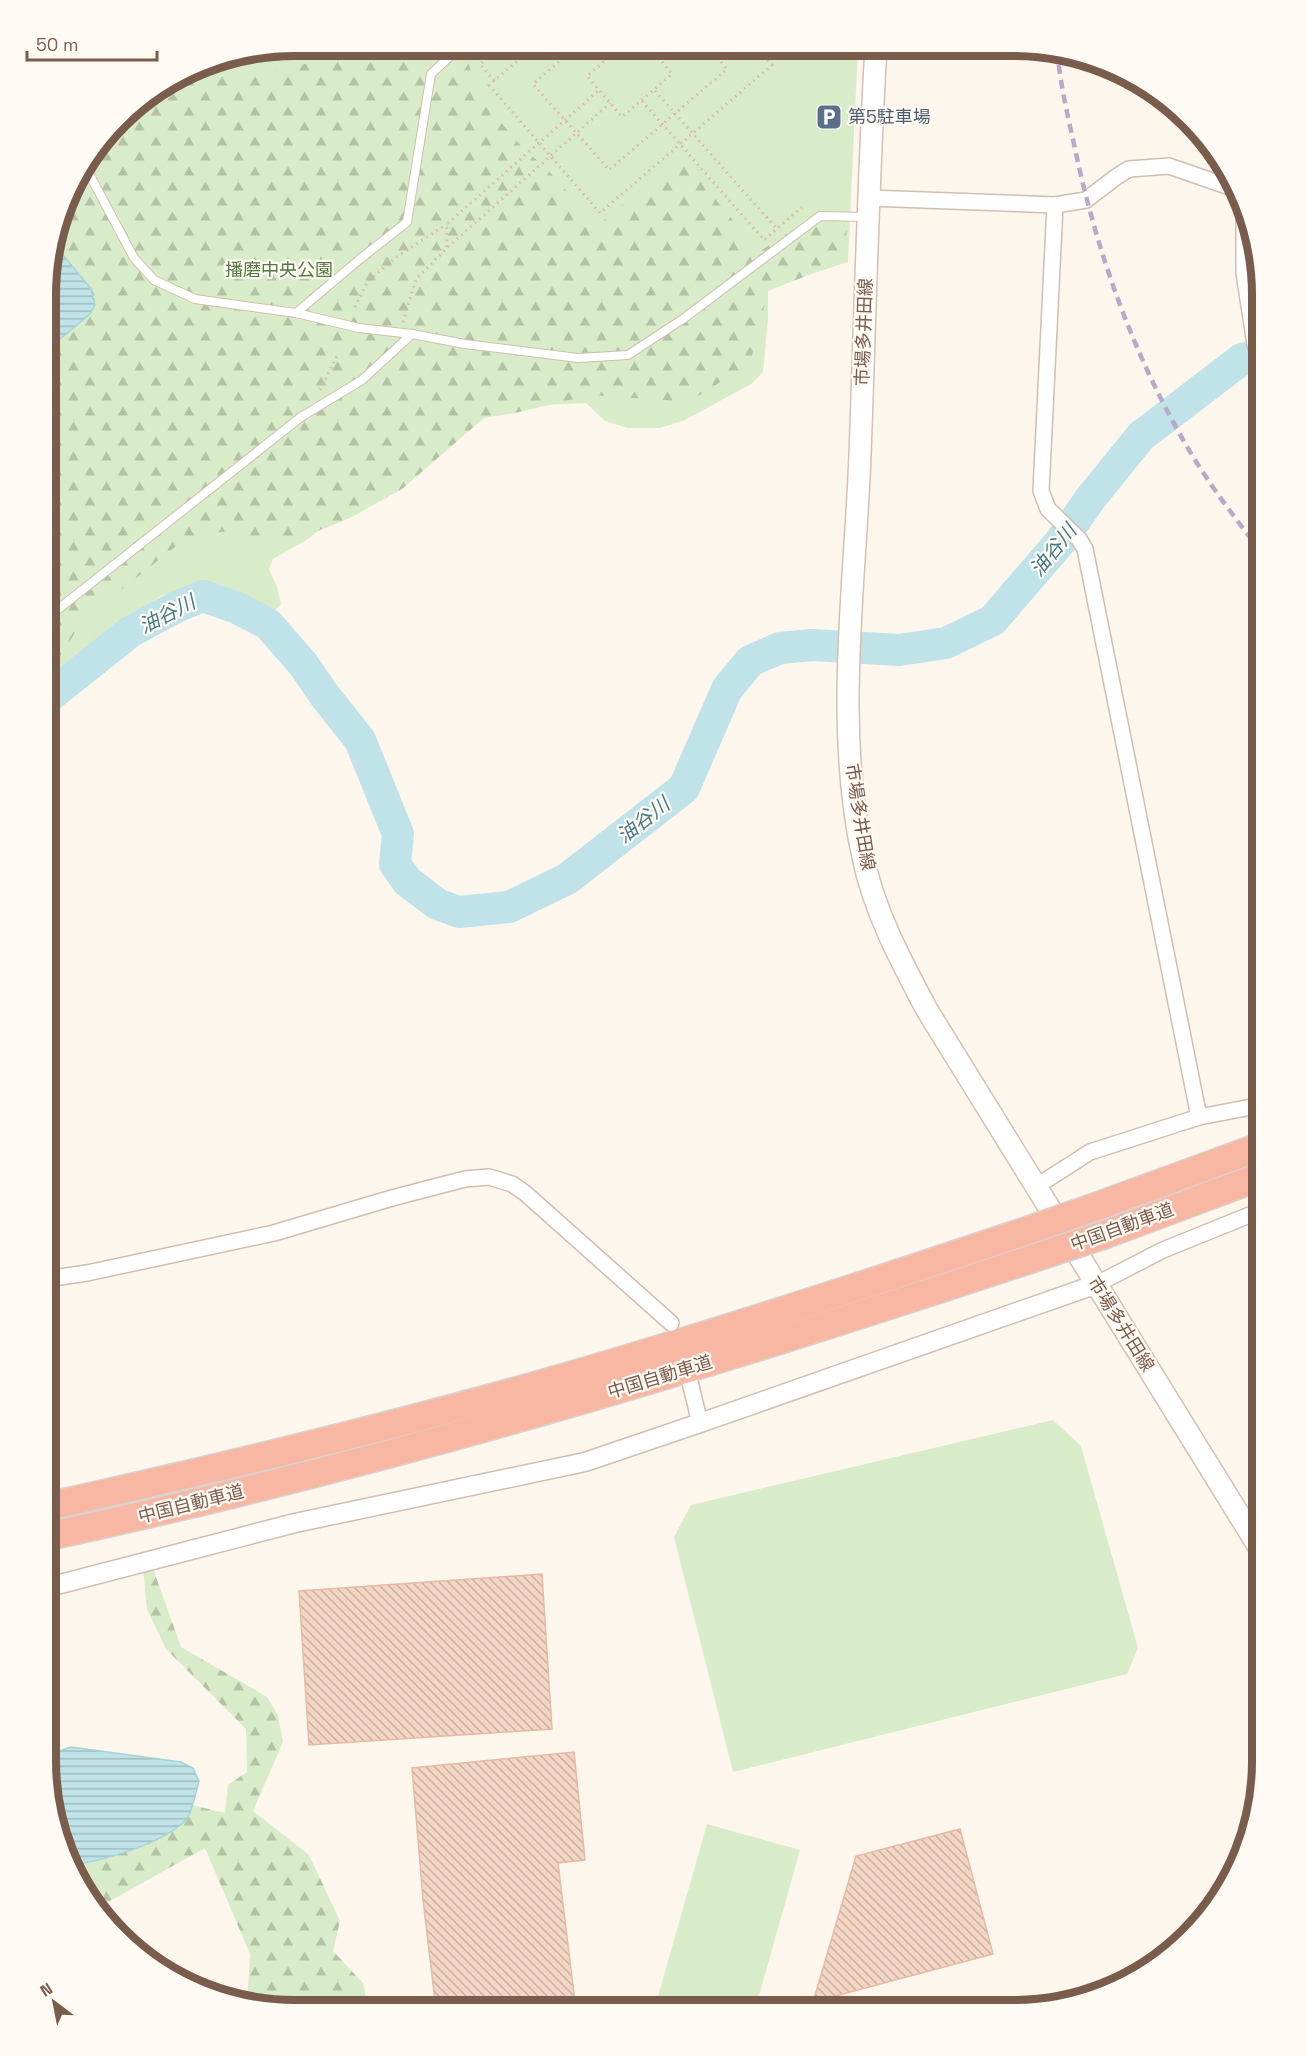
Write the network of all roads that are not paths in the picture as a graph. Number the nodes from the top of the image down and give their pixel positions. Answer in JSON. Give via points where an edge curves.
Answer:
{"nodes":[{"id":1,"x":450,"y":56,"type":"edge"},
{"id":2,"x":876,"y":56,"type":"edge"},
{"id":3,"x":89,"y":173,"type":"edge"},
{"id":4,"x":1225,"y":186,"type":"edge"},
{"id":5,"x":1056,"y":205,"type":"junction"},
{"id":6,"x":869,"y":208,"type":"junction"},
{"id":7,"x":1244,"y":237,"type":"edge"},
{"id":8,"x":296,"y":313,"type":"junction"},
{"id":9,"x":1252,"y":325,"type":"edge"},
{"id":10,"x":412,"y":334,"type":"junction"},
{"id":11,"x":56,"y":611,"type":"edge"},
{"id":12,"x":1252,"y":1108,"type":"edge"},
{"id":13,"x":1199,"y":1117,"type":"junction"},
{"id":14,"x":1252,"y":1150,"type":"edge"},
{"id":15,"x":1252,"y":1180,"type":"edge"},
{"id":16,"x":1037,"y":1186,"type":"junction"},
{"id":17,"x":1252,"y":1214,"type":"edge"},
{"id":18,"x":56,"y":1278,"type":"edge"},
{"id":19,"x":1097,"y":1284,"type":"junction"},
{"id":20,"x":671,"y":1323,"type":"dead end"},
{"id":21,"x":689,"y":1378,"type":"dead end"},
{"id":22,"x":700,"y":1424,"type":"junction"},
{"id":23,"x":56,"y":1505,"type":"edge"},
{"id":24,"x":1252,"y":1531,"type":"edge"},
{"id":25,"x":56,"y":1535,"type":"edge"},
{"id":26,"x":56,"y":1585,"type":"edge"}],
"edges":[{"from":1,"to":8,"type":"lane","via":[[431,74],[407,222]]},
{"from":2,"to":6,"type":"main road","name":"市場多井田線"},
{"from":3,"to":8,"type":"lane","via":[[134,258],[154,280],[195,299]]},
{"from":4,"to":5,"type":"street","via":[[1168,166],[1129,169],[1086,200]]},
{"from":5,"to":6,"type":"street"},
{"from":5,"to":13,"type":"street","via":[[1041,491],[1048,509],[1085,549]]},
{"from":6,"to":10,"type":"lane","via":[[820,216],[683,319],[628,354],[578,358]]},
{"from":6,"to":16,"type":"main road","name":"市場多井田線","via":[[848,669],[848,739],[863,857],[879,912],[901,963]]},
{"from":7,"to":9,"type":"street","via":[[1244,273]]},
{"from":8,"to":10,"type":"lane","via":[[359,328]]},
{"from":10,"to":11,"type":"lane","via":[[362,380],[301,417]]},
{"from":12,"to":13,"type":"street"},
{"from":13,"to":16,"type":"street","via":[[1090,1152]]},
{"from":14,"to":23,"type":"highway","name":"中国自動車道","bridge":true,"via":[[860,1287],[618,1361],[411,1420]]},
{"from":15,"to":25,"type":"highway","name":"中国自動車道","bridge":true,"via":[[1104,1235],[871,1313],[635,1385],[414,1447]]},
{"from":16,"to":19,"type":"main road","name":"市場多井田線"},
{"from":17,"to":19,"type":"street","via":[[1163,1250]]},
{"from":18,"to":20,"type":"street","via":[[274,1233],[392,1198],[465,1179],[489,1177],[525,1193]]},
{"from":19,"to":22,"type":"street"},
{"from":19,"to":24,"type":"main road","name":"市場多井田線"},
{"from":21,"to":22,"type":"street"},
{"from":22,"to":26,"type":"street","via":[[585,1462],[295,1523]]}]}
